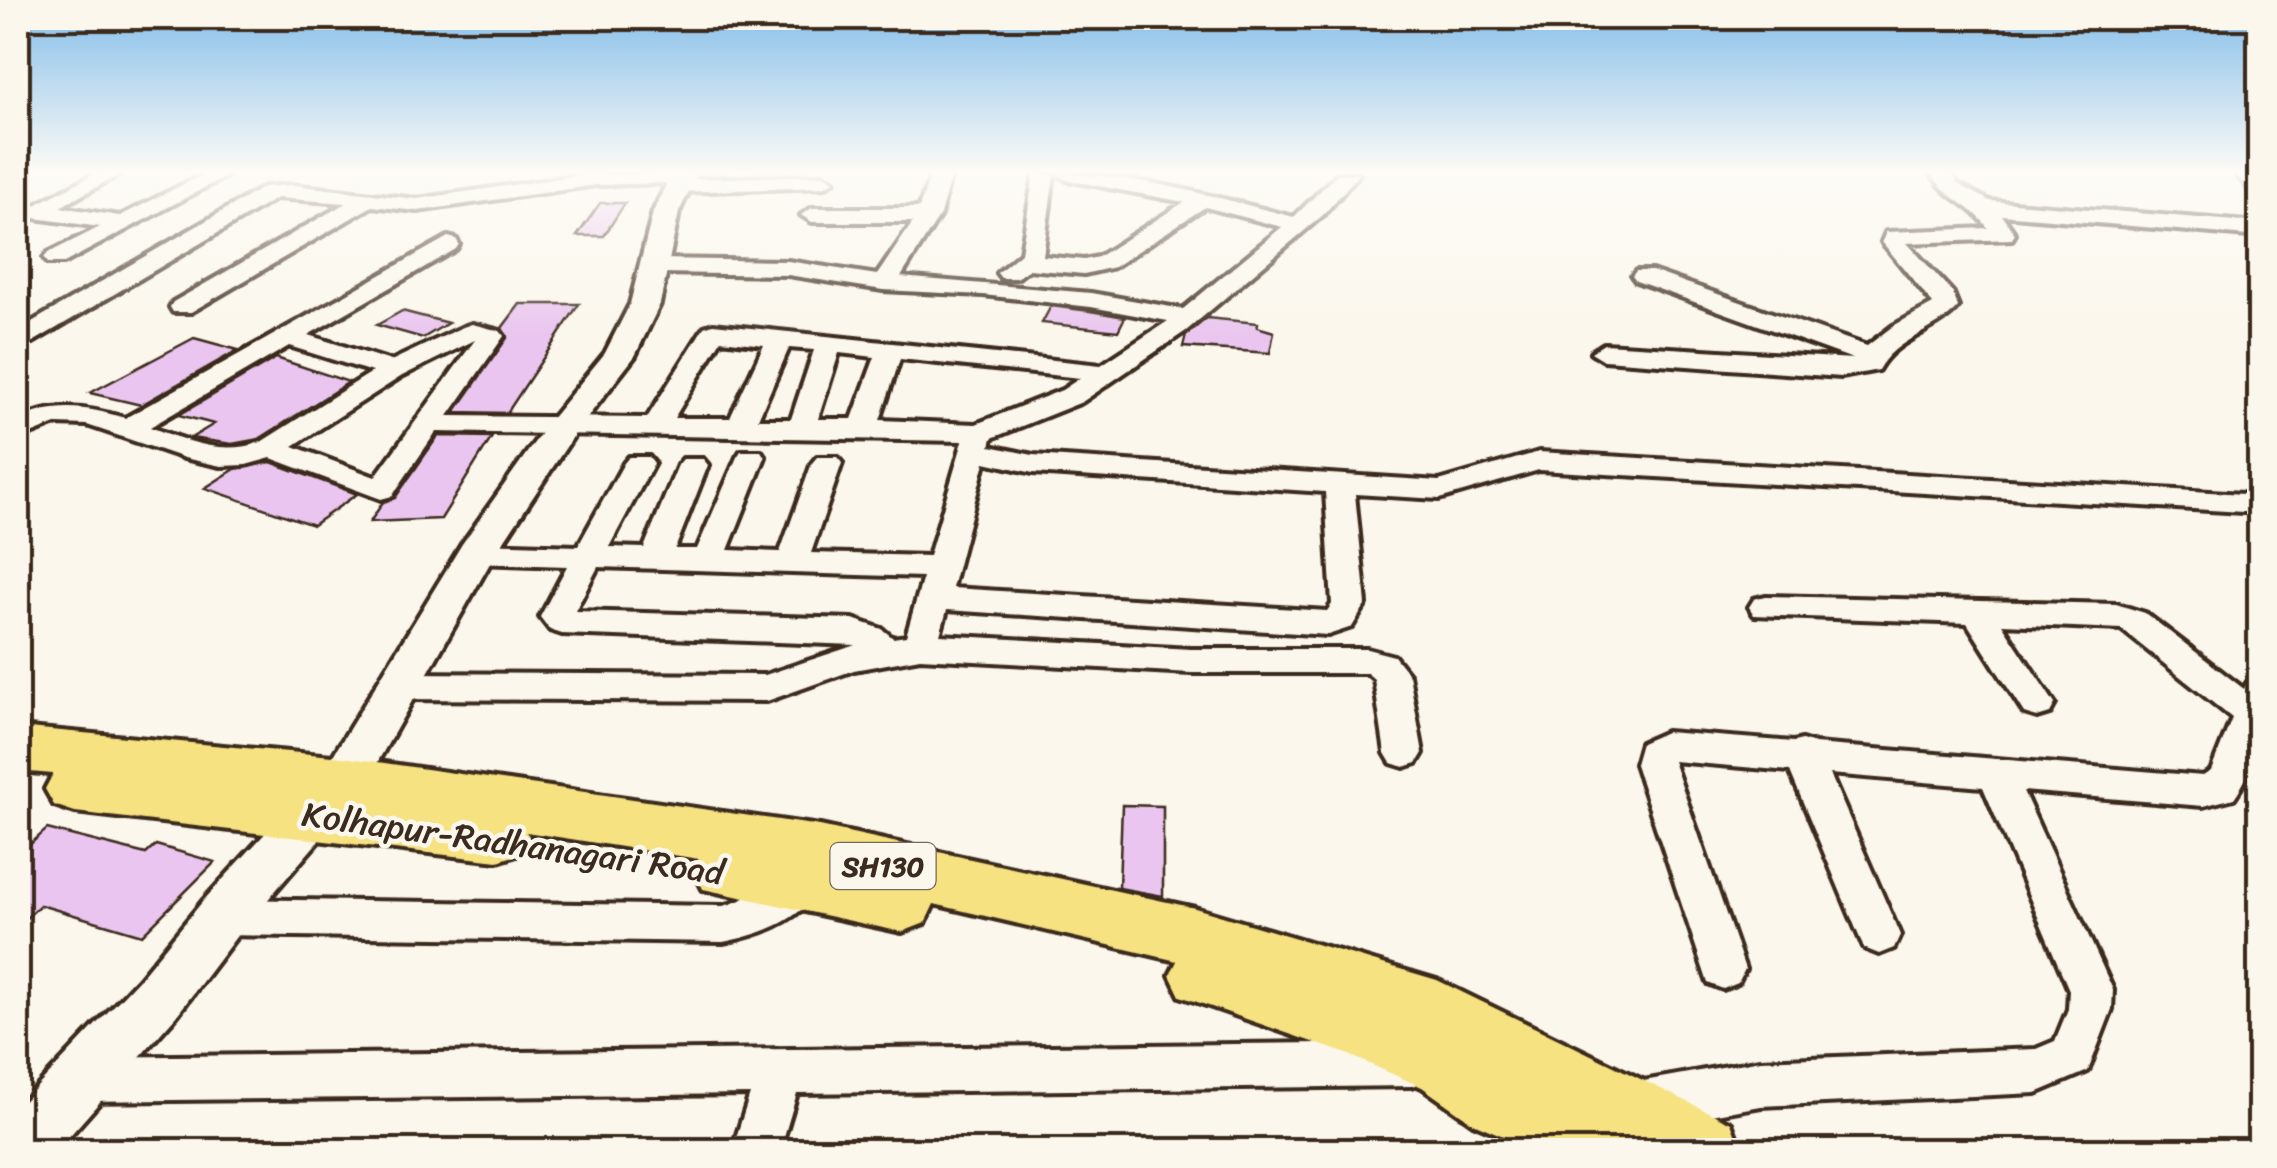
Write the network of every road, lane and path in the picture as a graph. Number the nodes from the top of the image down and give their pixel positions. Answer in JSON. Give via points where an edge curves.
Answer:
{"nodes":[{"id":1,"x":115,"y":229,"type":"edge"},
{"id":2,"x":146,"y":229,"type":"edge"},
{"id":3,"x":208,"y":229,"type":"edge"},
{"id":4,"x":317,"y":229,"type":"edge"},
{"id":5,"x":663,"y":229,"type":"edge"},
{"id":6,"x":805,"y":229,"type":"edge"},
{"id":7,"x":865,"y":229,"type":"edge"},
{"id":8,"x":923,"y":229,"type":"edge"},
{"id":9,"x":1034,"y":229,"type":"edge"},
{"id":10,"x":1158,"y":229,"type":"edge"},
{"id":11,"x":1292,"y":229,"type":"edge"},
{"id":12,"x":2000,"y":229,"type":"edge"},
{"id":13,"x":191,"y":238,"type":"junction"},
{"id":14,"x":800,"y":242,"type":"junction"},
{"id":15,"x":448,"y":244,"type":"dead end"},
{"id":16,"x":56,"y":258,"type":"dead end"},
{"id":17,"x":1028,"y":262,"type":"junction"},
{"id":18,"x":656,"y":266,"type":"junction"},
{"id":19,"x":1644,"y":276,"type":"dead end"},
{"id":20,"x":882,"y":284,"type":"junction"},
{"id":21,"x":983,"y":288,"type":"junction"},
{"id":22,"x":182,"y":306,"type":"dead end"},
{"id":23,"x":1187,"y":317,"type":"junction"},
{"id":24,"x":24,"y":337,"type":"dead end"},
{"id":25,"x":288,"y":337,"type":"junction"},
{"id":26,"x":797,"y":342,"type":"junction"},
{"id":27,"x":891,"y":348,"type":"junction"},
{"id":28,"x":1604,"y":352,"type":"dead end"},
{"id":29,"x":1870,"y":356,"type":"junction"},
{"id":30,"x":985,"y":369,"type":"dead end"},
{"id":31,"x":393,"y":370,"type":"junction"},
{"id":32,"x":1105,"y":372,"type":"junction"},
{"id":33,"x":1058,"y":402,"type":"junction"},
{"id":34,"x":426,"y":424,"type":"junction"},
{"id":35,"x":563,"y":426,"type":"junction"},
{"id":36,"x":656,"y":426,"type":"junction"},
{"id":37,"x":740,"y":426,"type":"junction"},
{"id":38,"x":802,"y":427,"type":"junction"},
{"id":39,"x":863,"y":428,"type":"junction"},
{"id":40,"x":126,"y":429,"type":"junction"},
{"id":41,"x":18,"y":430,"type":"edge"},
{"id":42,"x":977,"y":442,"type":"junction"},
{"id":43,"x":271,"y":448,"type":"junction"},
{"id":44,"x":751,"y":457,"type":"dead end"},
{"id":45,"x":639,"y":463,"type":"dead end"},
{"id":46,"x":826,"y":463,"type":"dead end"},
{"id":47,"x":693,"y":465,"type":"dead end"},
{"id":48,"x":1338,"y":482,"type":"junction"},
{"id":49,"x":2260,"y":504,"type":"edge"},
{"id":50,"x":476,"y":553,"type":"junction"},
{"id":51,"x":590,"y":558,"type":"junction"},
{"id":52,"x":655,"y":560,"type":"junction"},
{"id":53,"x":708,"y":561,"type":"junction"},
{"id":54,"x":791,"y":565,"type":"junction"},
{"id":55,"x":940,"y":582,"type":"junction"},
{"id":56,"x":1766,"y":607,"type":"dead end"},
{"id":57,"x":1976,"y":611,"type":"junction"},
{"id":58,"x":920,"y":646,"type":"junction"},
{"id":59,"x":885,"y":651,"type":"junction"},
{"id":60,"x":400,"y":686,"type":"junction"},
{"id":61,"x":2037,"y":704,"type":"dead end"},
{"id":62,"x":2256,"y":704,"type":"edge"},
{"id":63,"x":18,"y":750,"type":"edge"},
{"id":64,"x":1404,"y":753,"type":"dead end"},
{"id":65,"x":1802,"y":754,"type":"junction"},
{"id":66,"x":1995,"y":771,"type":"junction"},
{"id":67,"x":18,"y":782,"type":"edge"},
{"id":68,"x":329,"y":798,"type":"junction"},
{"id":69,"x":800,"y":884,"type":"junction"},
{"id":70,"x":221,"y":917,"type":"junction"},
{"id":71,"x":1879,"y":935,"type":"dead end"},
{"id":72,"x":1722,"y":969,"type":"dead end"},
{"id":73,"x":1447,"y":1063,"type":"junction"},
{"id":74,"x":780,"y":1073,"type":"junction"},
{"id":75,"x":82,"y":1079,"type":"junction"},
{"id":76,"x":1622,"y":1129,"type":"edge"},
{"id":77,"x":18,"y":1150,"type":"edge"},
{"id":78,"x":756,"y":1150,"type":"edge"},
{"id":79,"x":1704,"y":1150,"type":"edge"}],
"edges":[{"from":1,"to":16,"type":"street"},
{"from":2,"to":13,"type":"street"},
{"from":3,"to":13,"type":"street"},
{"from":4,"to":22,"type":"street"},
{"from":5,"to":18,"type":"street"},
{"from":6,"to":14,"type":"street"},
{"from":7,"to":14,"type":"street"},
{"from":8,"to":20,"type":"street"},
{"from":9,"to":17,"type":"street"},
{"from":10,"to":17,"type":"street","via":[[1106,262]]},
{"from":11,"to":23,"type":"street"},
{"from":12,"to":29,"type":"street","via":[[2004,234],[1894,237],[1946,308]]},
{"from":13,"to":24,"type":"street"},
{"from":14,"to":18,"type":"street"},
{"from":14,"to":20,"type":"street"},
{"from":15,"to":25,"type":"street"},
{"from":17,"to":21,"type":"street"},
{"from":18,"to":35,"type":"street","via":[[619,356]]},
{"from":19,"to":29,"type":"street"},
{"from":20,"to":21,"type":"street"},
{"from":21,"to":23,"type":"street"},
{"from":23,"to":32,"type":"street"},
{"from":25,"to":31,"type":"street"},
{"from":25,"to":40,"type":"street"},
{"from":26,"to":27,"type":"street"},
{"from":26,"to":36,"type":"street","via":[[713,332]]},
{"from":26,"to":37,"type":"street"},
{"from":26,"to":38,"type":"street"},
{"from":27,"to":32,"type":"street"},
{"from":27,"to":39,"type":"street"},
{"from":28,"to":29,"type":"street","via":[[1841,369],[1869,364]]},
{"from":30,"to":33,"type":"street"},
{"from":31,"to":34,"type":"street","via":[[472,332],[491,336]]},
{"from":31,"to":43,"type":"street"},
{"from":32,"to":33,"type":"street"},
{"from":33,"to":42,"type":"street"},
{"from":34,"to":35,"type":"street"},
{"from":34,"to":43,"type":"street","via":[[381,490]]},
{"from":35,"to":36,"type":"street"},
{"from":35,"to":50,"type":"street"},
{"from":36,"to":37,"type":"street"},
{"from":37,"to":38,"type":"street"},
{"from":38,"to":39,"type":"street"},
{"from":39,"to":42,"type":"street"},
{"from":40,"to":41,"type":"street","via":[[64,415]]},
{"from":40,"to":43,"type":"street","via":[[226,460]]},
{"from":42,"to":48,"type":"street","via":[[1033,464]]},
{"from":42,"to":55,"type":"street"},
{"from":44,"to":53,"type":"street"},
{"from":45,"to":51,"type":"street"},
{"from":46,"to":54,"type":"street"},
{"from":47,"to":52,"type":"street"},
{"from":48,"to":49,"type":"street","via":[[1460,488],[1518,462],[1539,461]]},
{"from":48,"to":55,"type":"street","via":[[1349,604],[1340,619],[1328,623]]},
{"from":50,"to":51,"type":"street"},
{"from":50,"to":60,"type":"street"},
{"from":51,"to":52,"type":"street"},
{"from":51,"to":59,"type":"street","via":[[558,611],[562,622],[854,632]]},
{"from":52,"to":53,"type":"street"},
{"from":53,"to":54,"type":"street"},
{"from":54,"to":55,"type":"street"},
{"from":55,"to":58,"type":"street"},
{"from":56,"to":57,"type":"street"},
{"from":57,"to":61,"type":"street"},
{"from":57,"to":62,"type":"street","via":[[2116,615]]},
{"from":58,"to":59,"type":"street"},
{"from":58,"to":64,"type":"street","via":[[1191,661],[1367,661],[1390,675]]},
{"from":59,"to":60,"type":"street","via":[[767,688]]},
{"from":60,"to":68,"type":"street"},
{"from":62,"to":66,"type":"street","via":[[2227,778],[2203,791]]},
{"from":63,"to":68,"type":"main road","number":"SH130"},
{"from":65,"to":66,"type":"street"},
{"from":65,"to":71,"type":"street"},
{"from":65,"to":72,"type":"street","via":[[1681,746],[1654,752]]},
{"from":66,"to":76,"type":"street","via":[[2090,990],[2072,1056],[2036,1071],[1761,1083]]},
{"from":67,"to":68,"type":"main road","name":"Kolhapur-Radhanagari Road"},
{"from":68,"to":69,"type":"main road","name":"Kolhapur-Radhanagari Road"},
{"from":68,"to":70,"type":"street"},
{"from":68,"to":76,"type":"main road","number":"SH130","via":[[820,852],[1196,937],[1413,1002]]},
{"from":69,"to":70,"type":"street","via":[[755,918],[723,924]]},
{"from":69,"to":73,"type":"main road","name":"Kolhapur-Radhanagari Road","via":[[1140,956],[1278,997]]},
{"from":70,"to":75,"type":"street"},
{"from":73,"to":74,"type":"street"},
{"from":73,"to":76,"type":"main road","name":"Kolhapur-Radhanagari Road","via":[[1500,1098]]},
{"from":74,"to":75,"type":"street"},
{"from":74,"to":78,"type":"street"},
{"from":75,"to":77,"type":"street"},
{"from":76,"to":79,"type":"main road","number":"SH130"}]}
